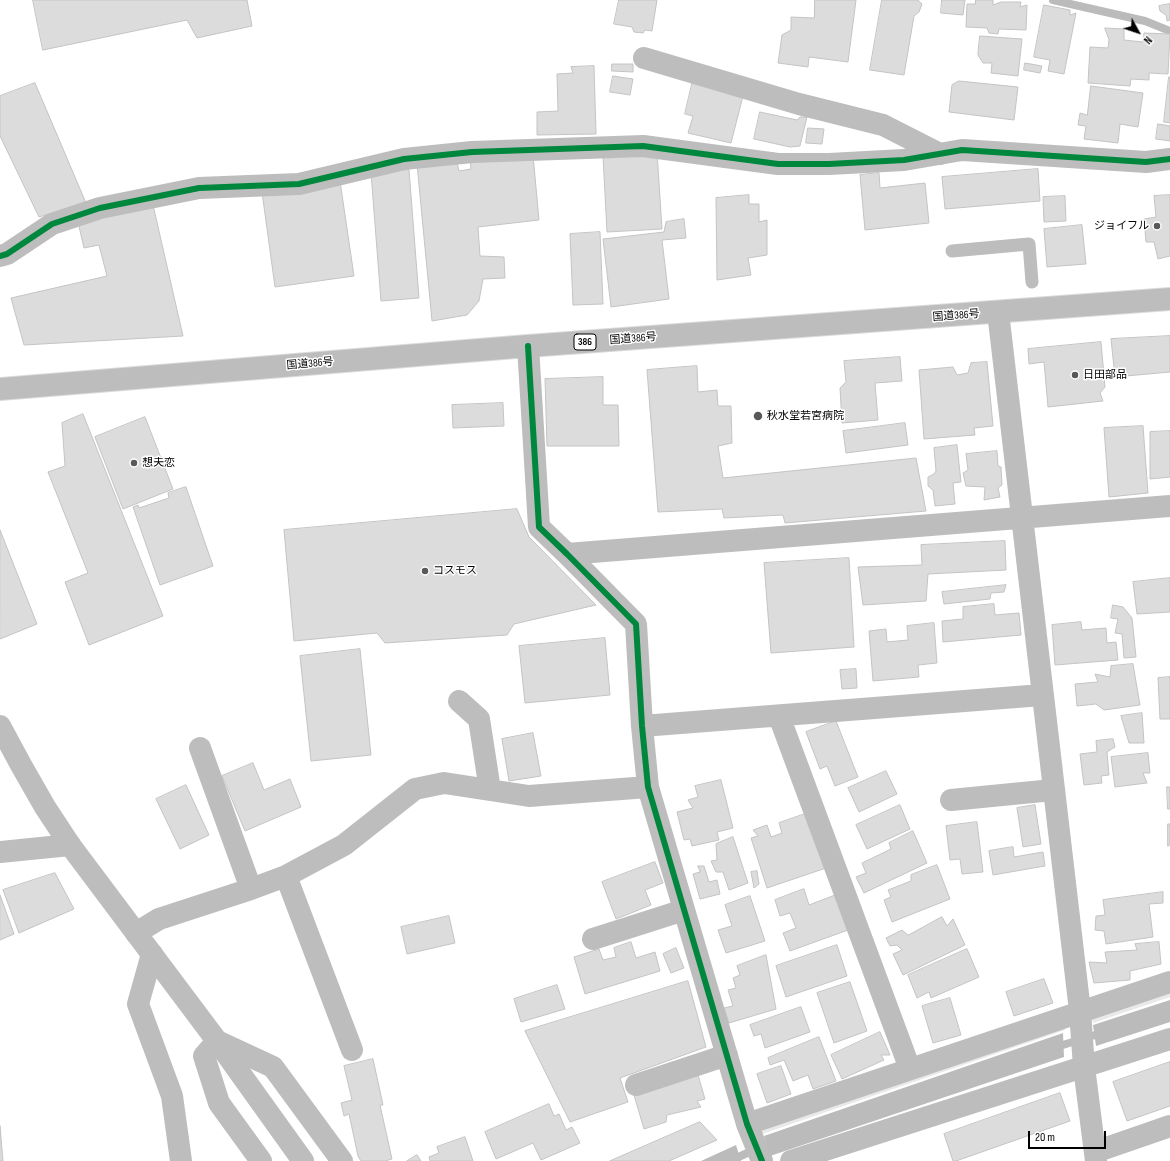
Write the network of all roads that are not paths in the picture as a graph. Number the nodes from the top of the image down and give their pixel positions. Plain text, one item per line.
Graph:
1 (644, 58) dead end
2 (940, 154) junction
3 (1170, 159) edge
4 (952, 251) dead end
5 (0, 256) edge
6 (1032, 282) dead end
7 (1170, 299) edge
8 (998, 312) junction
9 (528, 346) junction
10 (0, 388) edge
11 (1170, 506) edge
12 (1023, 518) junction
13 (567, 554) junction
14 (1042, 696) junction
15 (459, 701) dead end
16 (779, 716) junction
17 (0, 726) edge
18 (642, 726) junction
19 (200, 748) dead end
20 (648, 787) junction
21 (490, 790) junction
22 (1054, 790) junction
23 (951, 800) dead end
24 (70, 845) junction
25 (0, 852) edge
26 (286, 876) junction
27 (251, 890) junction
28 (684, 910) junction
29 (136, 933) junction
30 (593, 939) dead end
31 (152, 954) junction
32 (1170, 982) edge
33 (1080, 1011) junction
34 (1170, 1039) edge
35 (217, 1041) junction
36 (352, 1050) dead end
37 (727, 1055) junction
38 (1084, 1068) junction
39 (910, 1069) junction
40 (636, 1085) dead end
41 (747, 1124) junction
42 (1170, 1126) edge
43 (1096, 1157) edge
44 (181, 1161) edge
45 (261, 1161) edge
46 (303, 1161) edge
47 (342, 1161) edge
48 (762, 1161) edge
49 (791, 1161) edge

1 - 2 main road
2 - 3 main road
2 - 5 main road
4 - 6 lane
7 - 8 main road, 国道386号 / 386
8 - 9 main road, 国道386号 / 386
8 - 12 main road
9 - 10 main road, 国道386号 / 386
9 - 13 main road
11 - 12 main road
12 - 13 main road
12 - 14 main road
13 - 18 main road
14 - 16 main road
14 - 22 main road
15 - 21 main road
16 - 18 main road
16 - 39 main road
17 - 24 main road
18 - 20 main road
19 - 27 main road
20 - 21 main road
20 - 28 main road
21 - 26 main road
22 - 23 main road
22 - 33 main road
24 - 25 main road
24 - 29 main road
26 - 27 main road
26 - 36 main road
27 - 29 main road
28 - 30 main road
28 - 37 main road
29 - 31 main road
31 - 35 main road
31 - 44 main road
32 - 33 main road
33 - 38 main road
33 - 39 main road
34 - 38 main road
35 - 45 main road
35 - 46 main road
35 - 47 main road
37 - 40 main road
37 - 41 main road
38 - 43 main road
38 - 49 main road
39 - 41 main road
41 - 48 main road
42 - 43 main road

